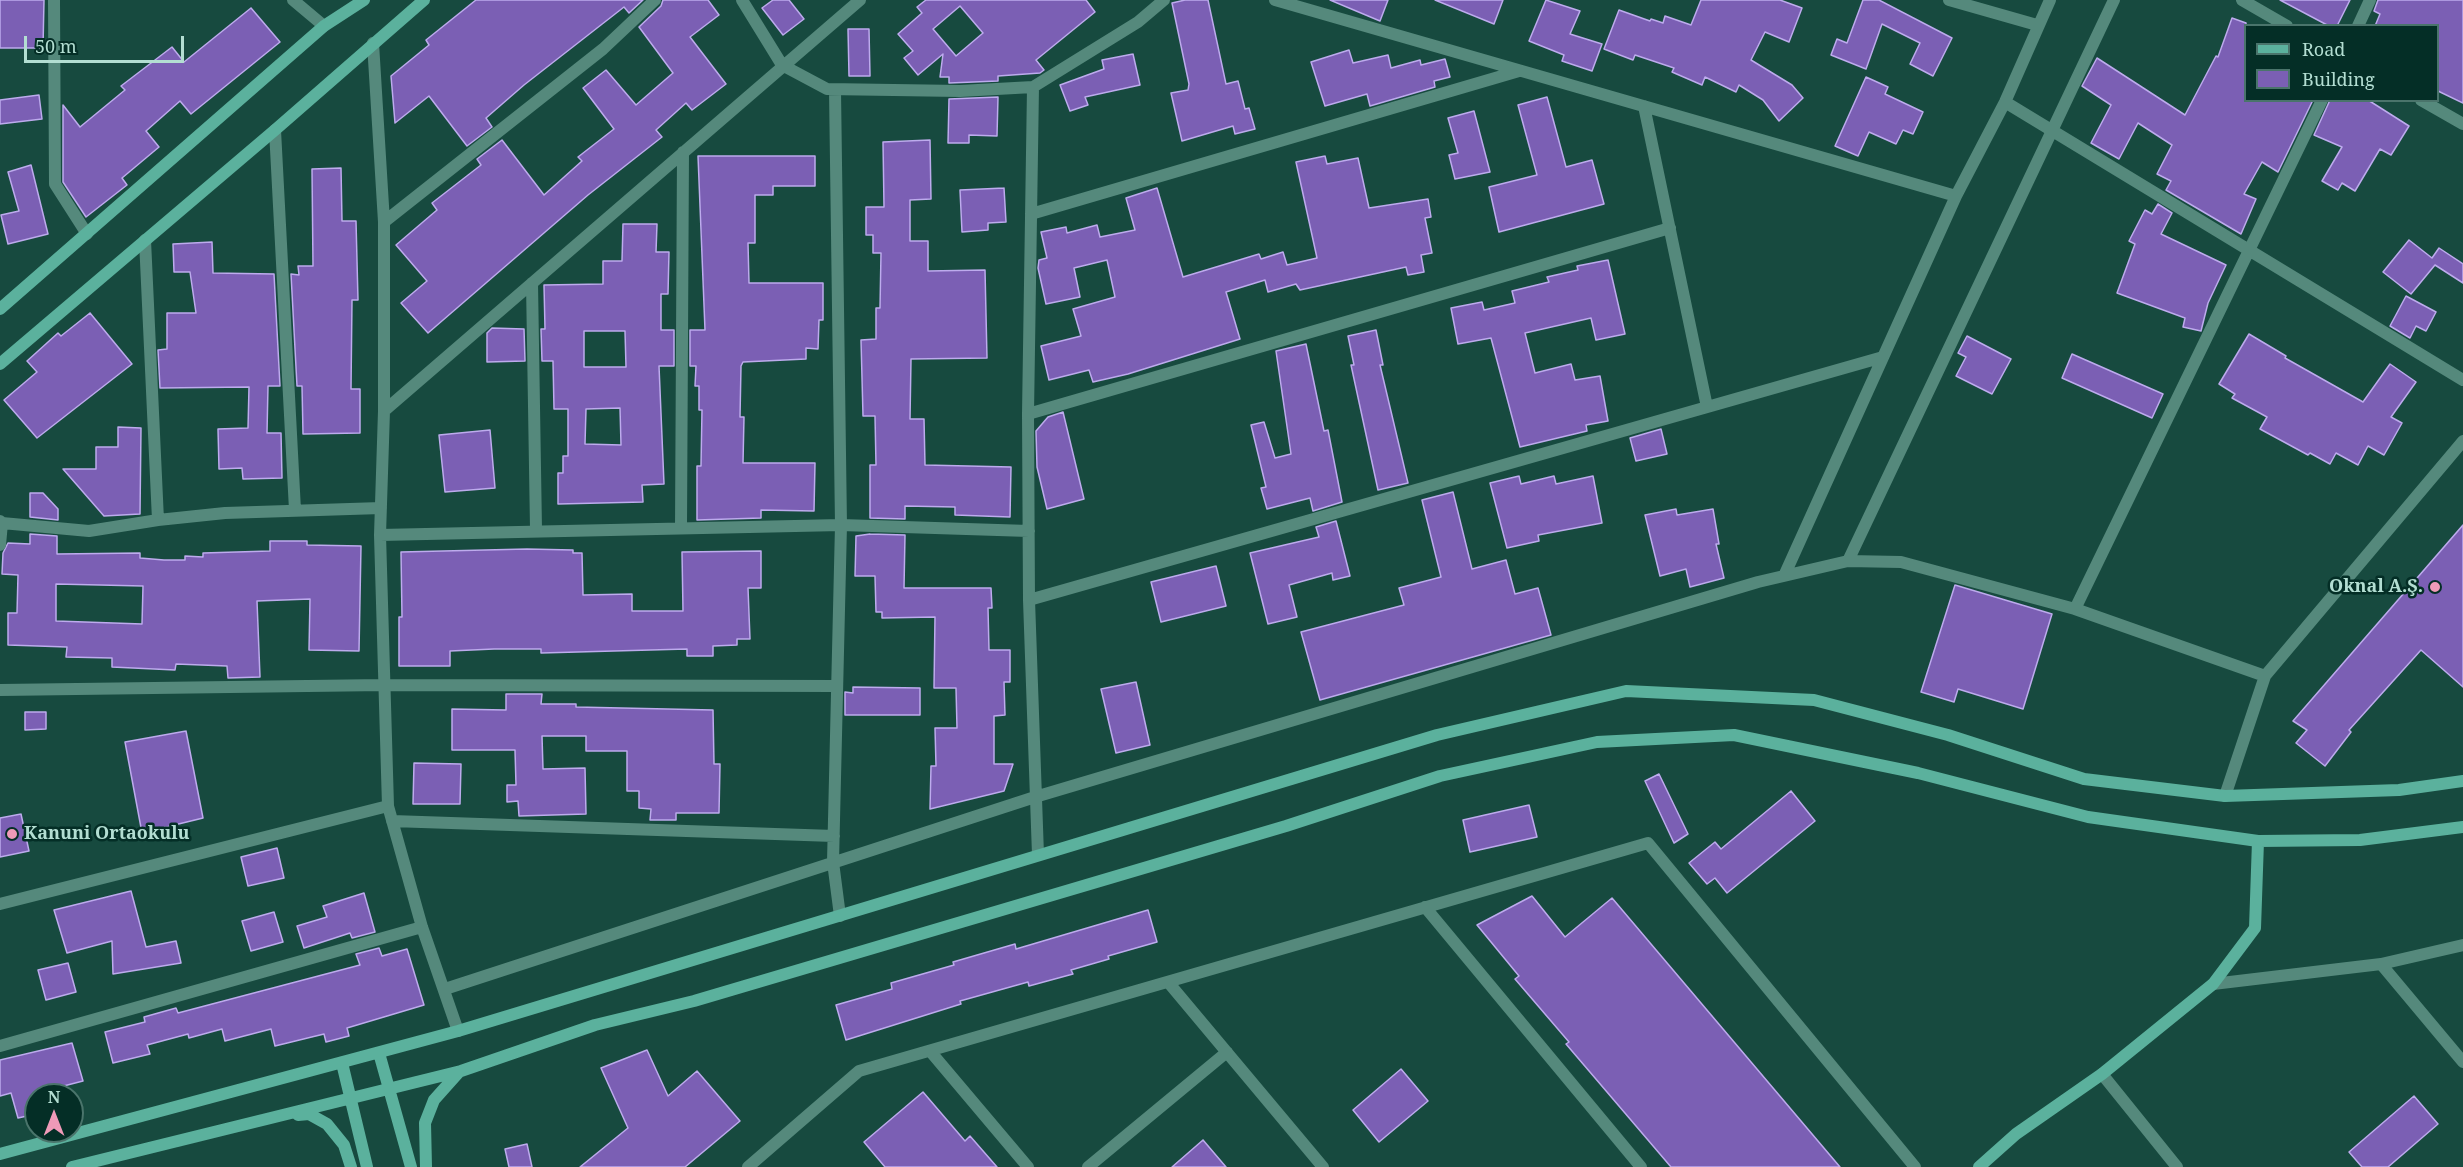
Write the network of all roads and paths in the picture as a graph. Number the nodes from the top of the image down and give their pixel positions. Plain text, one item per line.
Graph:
1 (54, 0) edge
2 (293, 0) edge
3 (424, 0) edge
4 (655, 0) edge
5 (742, 0) edge
6 (860, 0) edge
7 (1164, 0) edge
8 (1275, 0) edge
9 (1949, 0) edge
10 (2050, 0) edge
11 (2114, 0) edge
12 (2242, 0) edge
13 (2370, 0) edge
14 (361, 1) edge
15 (2284, 24) edge
16 (2359, 24) edge
17 (2037, 25) junction
18 (324, 26) junction
19 (373, 43) junction
20 (782, 65) junction
21 (1520, 70) junction
22 (1033, 87) junction
23 (835, 90) junction
24 (2005, 102) junction
25 (2321, 102) edge
26 (2424, 102) edge
27 (1644, 106) junction
28 (2463, 124) edge
29 (275, 130) junction
30 (2052, 130) junction
31 (683, 152) junction
32 (1956, 196) junction
33 (1031, 214) junction
34 (384, 222) junction
35 (1670, 228) junction
36 (87, 234) junction
37 (145, 240) junction
38 (2250, 249) junction
39 (532, 283) junction
40 (0, 309) edge
41 (1883, 357) junction
42 (0, 364) edge
43 (2463, 380) edge
44 (1707, 407) junction
45 (384, 411) junction
46 (1028, 414) junction
47 (2463, 441) edge
48 (381, 508) junction
49 (295, 510) junction
50 (158, 520) junction
51 (1, 522) edge
52 (841, 525) junction
53 (681, 527) junction
54 (536, 529) junction
55 (1029, 531) junction
56 (380, 535) junction
57 (0, 545) edge
58 (1848, 561) junction
59 (1784, 576) junction
60 (1029, 600) junction
61 (2075, 609) junction
62 (2265, 676) junction
63 (384, 686) junction
64 (837, 686) junction
65 (0, 690) edge
66 (2463, 781) edge
67 (2225, 796) junction
68 (1035, 797) junction
69 (388, 806) junction
70 (392, 821) junction
71 (2463, 827) edge
72 (834, 836) junction
73 (2258, 841) junction
74 (1038, 855) junction
75 (833, 862) junction
76 (0, 904) edge
77 (1425, 908) junction
78 (840, 916) junction
79 (422, 927) junction
80 (2463, 945) edge
81 (2381, 964) junction
82 (1168, 982) junction
83 (2213, 984) junction
84 (445, 989) junction
85 (458, 1031) junction
86 (0, 1046) edge
87 (930, 1051) junction
88 (1227, 1052) junction
89 (379, 1053) junction
90 (2463, 1062) edge
91 (342, 1063) junction
92 (461, 1071) junction
93 (2102, 1074) junction
94 (389, 1088) junction
95 (351, 1097) junction
96 (281, 1116) junction
97 (0, 1154) edge
98 (751, 1166) edge
99 (72, 1167) edge
100 (351, 1167) edge
101 (367, 1167) edge
102 (411, 1167) edge
103 (426, 1167) edge
104 (1029, 1167) edge
105 (1088, 1167) edge
106 (1323, 1167) edge
107 (1641, 1167) edge
108 (1915, 1167) edge
109 (1979, 1167) edge
110 (2177, 1167) edge

1 - 36 street
2 - 18 street
3 - 19 main road
4 - 34 street
5 - 20 street
6 - 20 street
7 - 22 street
8 - 21 street
9 - 17 street
10 - 17 street
11 - 30 street
12 - 15 street
13 - 16 street
14 - 18 main road
17 - 24 street
18 - 36 main road
19 - 29 main road
19 - 34 street
20 - 23 street
20 - 31 street
21 - 27 street
21 - 33 street
22 - 23 street
22 - 33 street
23 - 52 street
24 - 30 street
24 - 32 street
25 - 38 street
26 - 28 street
27 - 32 street
27 - 35 street
29 - 37 main road
29 - 49 street
30 - 38 street
30 - 58 street
31 - 39 street
31 - 53 street
32 - 41 street
33 - 46 street
34 - 45 street
35 - 44 street
35 - 46 street
36 - 40 main road
37 - 42 main road
37 - 50 street
38 - 43 street
38 - 61 street
39 - 45 street
39 - 54 street
41 - 44 street
41 - 59 street
44 - 60 street
45 - 48 street
46 - 55 street
47 - 62 street
48 - 49 street
48 - 56 street
49 - 50 street
50 - 51 street
51 - 57 street
52 - 53 street
52 - 55 street
52 - 64 street
53 - 54 street
54 - 56 street
55 - 60 street
56 - 63 street
58 - 59 street
58 - 61 street
59 - 68 street
60 - 68 street
61 - 62 street
62 - 67 street
63 - 64 street
63 - 65 street
63 - 69 street
64 - 72 street
66 - 67 main road
67 - 74 main road
68 - 74 street
68 - 75 street
69 - 70 street
69 - 76 street
70 - 72 street
70 - 79 street
71 - 73 main road
72 - 75 street
73 - 83 main road
73 - 92 main road
74 - 78 main road
75 - 78 street
75 - 84 street
77 - 82 street
77 - 107 street
77 - 108 street
78 - 85 main road
79 - 84 street
79 - 86 street
80 - 81 street
81 - 83 street
81 - 90 street
82 - 87 street
82 - 88 street
83 - 93 main road
84 - 85 street
85 - 89 main road
87 - 98 street
87 - 104 street
88 - 105 street
88 - 106 street
89 - 91 main road
89 - 94 main road
91 - 95 main road
91 - 97 main road
92 - 94 main road
92 - 103 main road
93 - 109 main road
93 - 110 street
94 - 95 main road
94 - 102 main road
95 - 96 main road
95 - 101 main road
96 - 99 main road
96 - 100 main road

